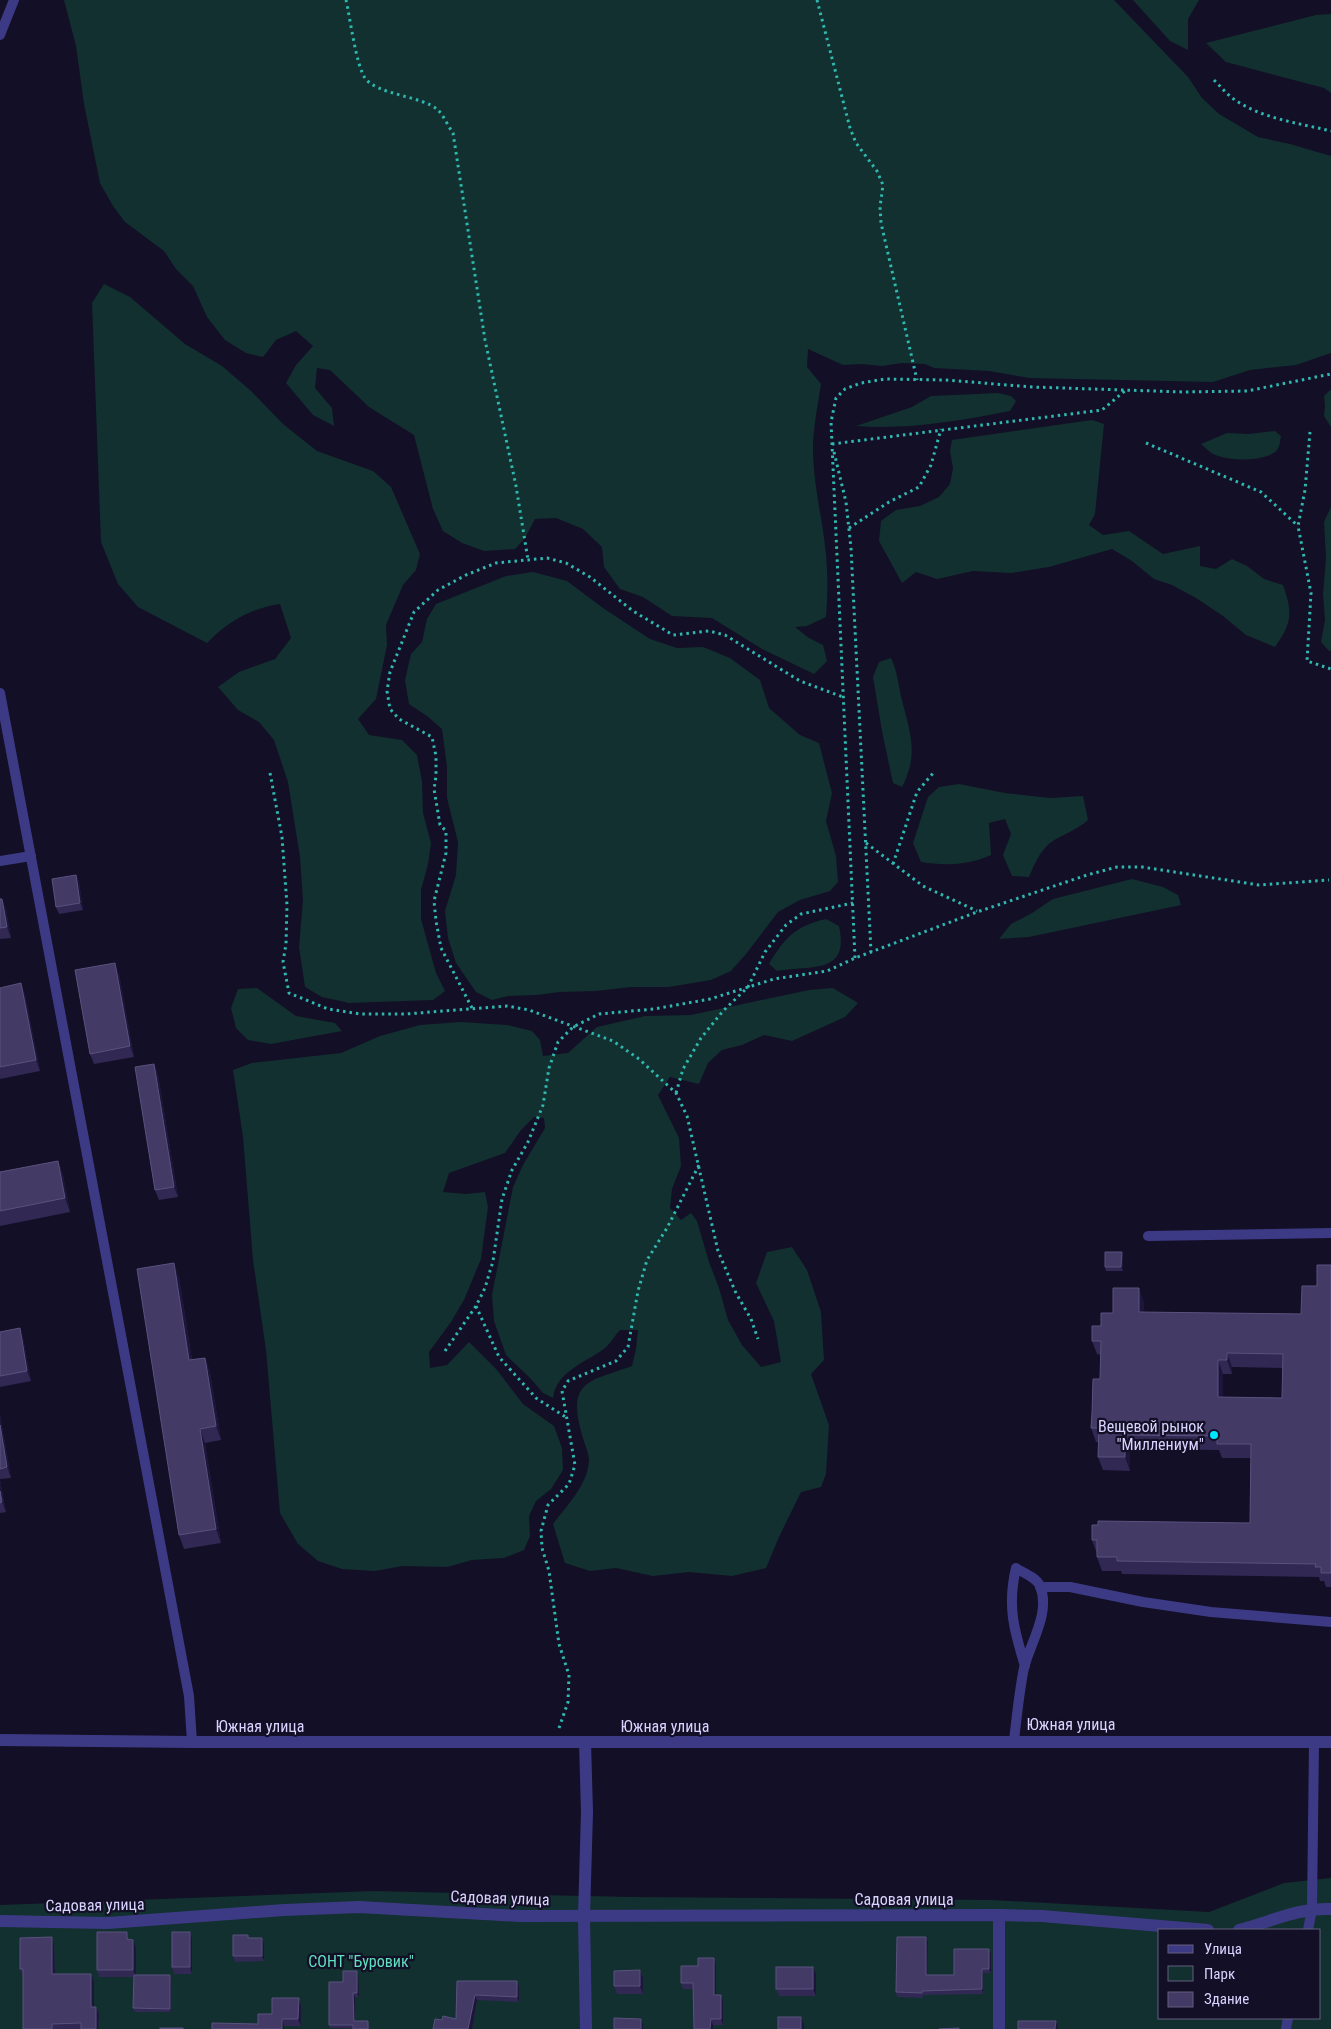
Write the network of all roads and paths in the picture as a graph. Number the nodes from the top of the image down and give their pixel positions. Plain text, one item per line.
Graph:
1 (14, 0) edge
2 (346, 0) edge
3 (817, 0) edge
4 (0, 36) edge
5 (1214, 80) dead end
6 (1331, 131) edge
7 (1331, 374) edge
8 (917, 380) junction
9 (1126, 390) junction
10 (941, 429) junction
11 (1310, 432) dead end
12 (832, 443) junction
13 (1146, 443) dead end
14 (1298, 526) junction
15 (849, 528) junction
16 (528, 560) junction
17 (1331, 669) edge
18 (0, 693) edge
19 (843, 697) junction
20 (934, 772) dead end
21 (270, 773) dead end
22 (866, 843) junction
23 (31, 856) junction
24 (0, 861) edge
25 (893, 864) junction
26 (1329, 880) dead end
27 (853, 902) junction
28 (977, 912) junction
29 (871, 952) junction
30 (855, 958) junction
31 (748, 987) junction
32 (472, 1008) junction
33 (573, 1026) junction
34 (676, 1093) junction
35 (699, 1165) junction
36 (1331, 1232) edge
37 (1148, 1236) dead end
38 (476, 1306) junction
39 (758, 1339) dead end
40 (445, 1351) dead end
41 (567, 1419) junction
42 (1040, 1588) junction
43 (1331, 1622) edge
44 (1024, 1666) junction
45 (0, 1740) edge
46 (1014, 1740) junction
47 (192, 1742) junction
48 (554, 1742) junction
49 (585, 1742) junction
50 (1314, 1742) junction
51 (1331, 1742) edge
52 (1312, 1908) junction
53 (1331, 1909) edge
54 (999, 1915) junction
55 (584, 1916) junction
56 (0, 1921) edge
57 (1196, 1929) edge
58 (1242, 1929) edge
59 (1308, 1929) edge
60 (586, 2029) edge
61 (1000, 2029) edge

1 - 4 lane
2 - 16 path
3 - 8 path
5 - 6 path
7 - 9 path
8 - 9 path
8 - 12 path
9 - 10 path
10 - 12 path
10 - 15 path
11 - 14 path
12 - 15 path
12 - 19 path
13 - 14 path
14 - 17 path
15 - 22 path
16 - 19 path
16 - 32 path
18 - 23 lane
19 - 27 path
20 - 25 path
21 - 32 path
22 - 25 path
22 - 29 path
23 - 24 lane
23 - 47 lane
25 - 28 path
26 - 28 path
27 - 30 path
27 - 31 path
28 - 29 path
29 - 30 path
30 - 31 path
31 - 33 path
31 - 34 path
32 - 33 path
33 - 34 path
33 - 38 path
34 - 35 path
35 - 39 path
35 - 41 path
36 - 37 lane
38 - 40 path
38 - 41 path
41 - 48 path
42 - 43 lane
42 - 44 lane
42 - 44 lane
44 - 46 lane
45 - 47 street, Южная улица
46 - 49 street, Южная улица
46 - 50 street, Южная улица
47 - 48 street, Южная улица
48 - 49 street, Южная улица
49 - 55 street
50 - 51 street, Южная улица
50 - 52 lane
52 - 53 street
52 - 58 street
52 - 59 lane
54 - 55 street, Садовая улица
54 - 57 street, Садовая улица
54 - 61 street
55 - 56 street, Садовая улица
55 - 60 street

